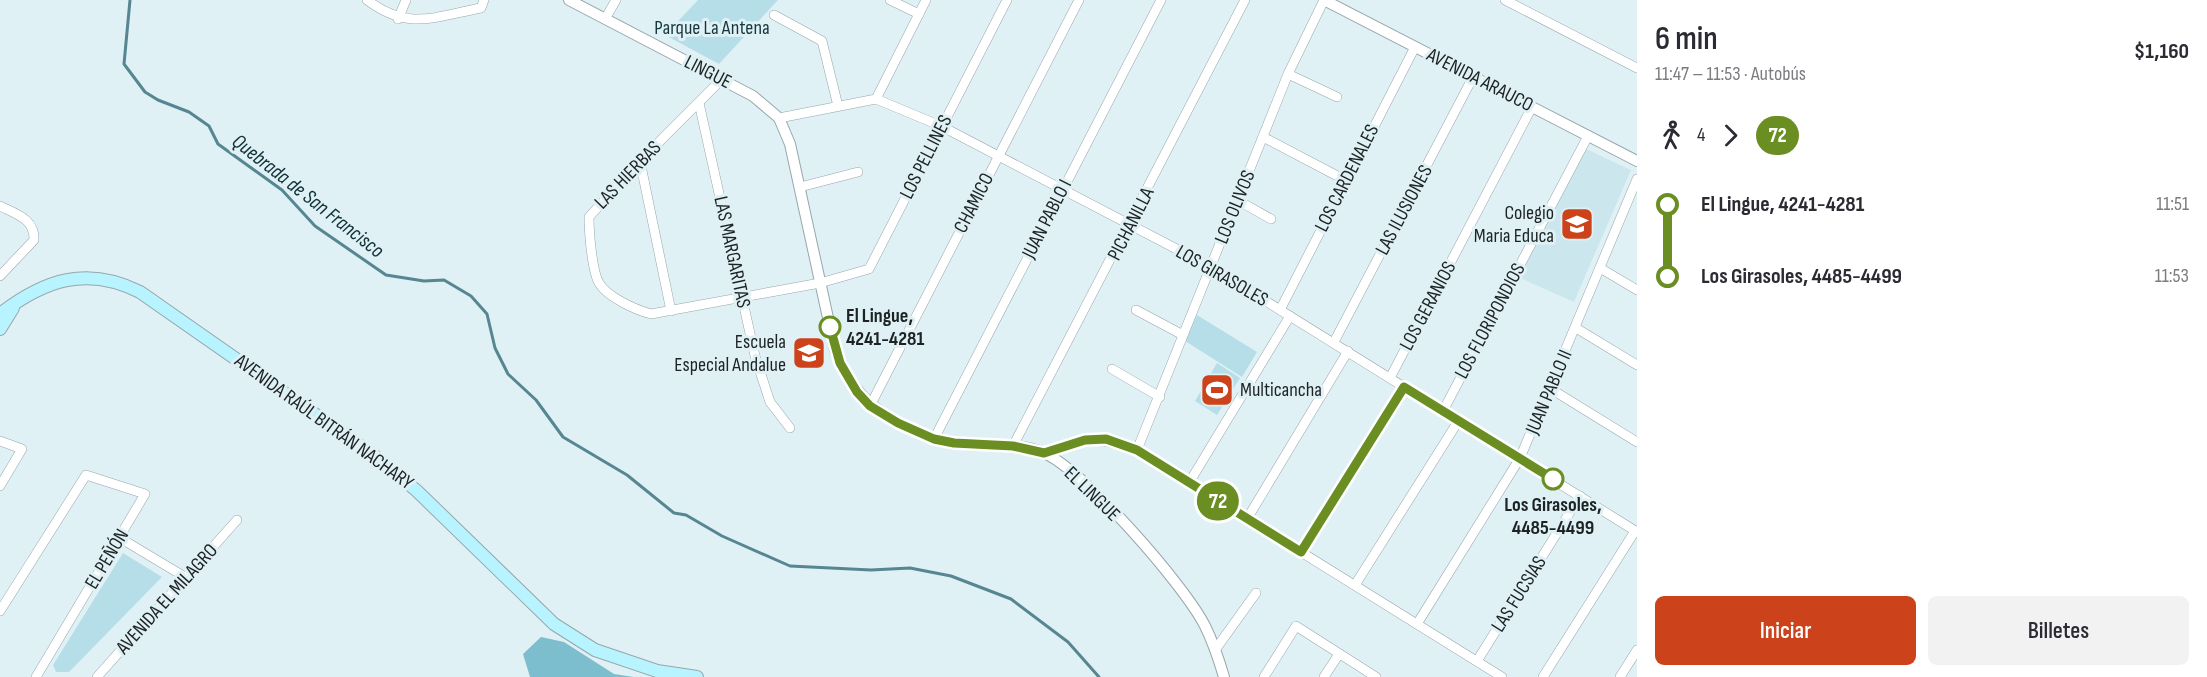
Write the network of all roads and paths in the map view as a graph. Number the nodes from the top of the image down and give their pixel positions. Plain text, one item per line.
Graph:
1 (367, 0) edge
2 (406, 0) edge
3 (484, 0) edge
4 (569, 0) edge
5 (616, 0) edge
6 (890, 0) edge
7 (926, 0) edge
8 (1007, 0) edge
9 (1078, 0) edge
10 (1161, 0) edge
11 (1245, 0) edge
12 (1324, 0) edge
13 (1505, 0) edge
14 (919, 14) junction
15 (774, 15) dead end
16 (398, 19) junction
17 (605, 19) junction
18 (1415, 47) junction
19 (1637, 68) edge
20 (1288, 74) junction
21 (1473, 77) junction
22 (722, 79) junction
23 (1337, 97) dead end
24 (876, 99) junction
25 (699, 103) junction
26 (838, 106) junction
27 (1532, 107) junction
28 (779, 118) junction
29 (941, 126) junction
30 (1588, 136) junction
31 (1263, 137) junction
32 (999, 156) junction
33 (640, 161) junction
34 (1637, 161) edge
35 (858, 172) dead end
36 (1637, 179) edge
37 (1345, 180) junction
38 (800, 187) junction
39 (1062, 189) junction
40 (1239, 201) junction
41 (0, 206) edge
42 (1271, 219) dead end
43 (1130, 225) junction
44 (1211, 267) junction
45 (1600, 268) junction
46 (0, 276) edge
47 (820, 283) junction
48 (1637, 290) edge
49 (742, 297) junction
50 (19, 300) junction
51 (1136, 310) dead end
52 (1280, 310) junction
53 (671, 311) junction
54 (0, 314) edge
55 (1290, 316) junction
56 (1576, 328) junction
57 (0, 330) edge
58 (1183, 335) junction
59 (1334, 342) junction
60 (1348, 351) junction
61 (1637, 365) edge
62 (1112, 369) dead end
63 (1390, 378) junction
64 (1404, 387) junction
65 (1551, 389) junction
66 (1160, 397) junction
67 (870, 406) junction
68 (1443, 411) junction
69 (1459, 420) junction
70 (790, 428) dead end
71 (934, 439) junction
72 (0, 441) edge
73 (1637, 442) edge
74 (1013, 446) junction
75 (1137, 450) junction
76 (1044, 453) junction
77 (1520, 458) junction
78 (1189, 483) junction
79 (0, 486) edge
80 (1580, 496) junction
81 (1247, 519) junction
82 (237, 520) dead end
83 (1636, 531) edge
84 (120, 538) junction
85 (1301, 552) junction
86 (185, 578) junction
87 (1355, 585) junction
88 (1256, 593) dead end
89 (0, 611) edge
90 (1418, 624) junction
91 (1215, 650) junction
92 (1637, 650) edge
93 (1339, 654) junction
94 (1477, 661) junction
95 (36, 677) edge
96 (97, 677) edge
97 (697, 677) edge
98 (1224, 677) edge
99 (1264, 677) edge
100 (1324, 677) edge
101 (1376, 677) edge
102 (1502, 677) edge
103 (1543, 677) edge
104 (1620, 677) edge

1 - 16 street
2 - 16 street
3 - 16 street
4 - 17 street, LINGUE
5 - 17 street
6 - 14 street
7 - 14 street
8 - 29 street, LOS PELLINES
9 - 32 street, CHAMICO
10 - 39 street, JUAN PABLO I
11 - 43 street, PICHANILLA
12 - 18 street, AVENIDA ARAUCO
12 - 20 street, LOS OLIVOS
13 - 19 street
14 - 24 street
15 - 26 street
17 - 22 street, LINGUE
18 - 21 street, AVENIDA ARAUCO
18 - 37 street, LOS CARDENALES
20 - 23 street
20 - 31 street, LOS OLIVOS
21 - 27 street, AVENIDA ARAUCO
21 - 59 street, LAS ILUSIONES
22 - 25 street, LAS HIERBAS
22 - 28 street, LINGUE
24 - 26 street
24 - 29 street, LOS GIRASOLES
25 - 33 street, LAS HIERBAS
25 - 49 street, LAS MARGARITAS
26 - 28 street
27 - 30 street, AVENIDA ARAUCO
27 - 63 street, LOS GERANIOS
28 - 38 street, EL LINGUE
29 - 32 street, LOS GIRASOLES
29 - 47 street, LOS PELLINES
30 - 34 street, AVENIDA ARAUCO
30 - 68 street, LOS FLORIPONDIOS
31 - 37 street
31 - 40 street, LOS OLIVOS
32 - 39 street, LOS GIRASOLES
32 - 67 street, CHAMICO
33 - 53 street
33 - 53 street, LAS HIERBAS
35 - 38 street
36 - 45 street, JUAN PABLO II
37 - 52 street, LOS CARDENALES
38 - 47 street, EL LINGUE
39 - 43 street, LOS GIRASOLES
39 - 71 street, JUAN PABLO I
40 - 42 street
40 - 44 street, LOS OLIVOS
41 - 46 street
43 - 44 street, LOS GIRASOLES
43 - 74 street, PICHANILLA
44 - 52 street, LOS GIRASOLES
44 - 58 street, LOS OLIVOS
45 - 48 street
45 - 56 street, JUAN PABLO II
47 - 49 street, LOS PELLINES
47 - 67 street, EL LINGUE
49 - 53 street, LAS HIERBAS
49 - 70 street, LAS MARGARITAS
50 - 54 main road, AVENIDA RAÚL BITRÁN NACHARY
50 - 57 main road
50 - 97 main road, AVENIDA RAÚL BITRÁN NACHARY
51 - 58 street
52 - 55 street, LOS GIRASOLES
55 - 59 street, LOS GIRASOLES
55 - 78 street
56 - 61 street
56 - 65 street, JUAN PABLO II
58 - 66 street, LOS OLIVOS
59 - 60 street, LOS GIRASOLES
60 - 63 street, LOS GIRASOLES
60 - 81 street
62 - 66 street
63 - 64 street, LOS GIRASOLES
64 - 68 street, LOS GIRASOLES
64 - 85 street
65 - 73 street
65 - 77 street, JUAN PABLO II
66 - 75 street, LOS OLIVOS
67 - 71 street, EL LINGUE
68 - 69 street, LOS GIRASOLES
69 - 77 street, LOS GIRASOLES
69 - 87 street
71 - 74 street, EL LINGUE
72 - 79 street
74 - 76 street, EL LINGUE
75 - 76 street
75 - 78 street
76 - 91 street, EL LINGUE
77 - 80 street, LOS GIRASOLES
77 - 90 street, JUAN PABLO II
78 - 81 street
80 - 83 street, LOS GIRASOLES
80 - 94 street, LAS FUCSIAS
81 - 85 street
82 - 86 street, AVENIDA EL MILAGRO
83 - 103 street
84 - 86 street
84 - 89 street, EL PEÑÓN
84 - 95 street, EL PEÑÓN
85 - 87 street
86 - 96 street, AVENIDA EL MILAGRO
87 - 90 street
88 - 91 street
90 - 94 street
91 - 98 street, EL LINGUE
92 - 104 street
93 - 99 street
93 - 100 street
93 - 101 street
94 - 102 street

